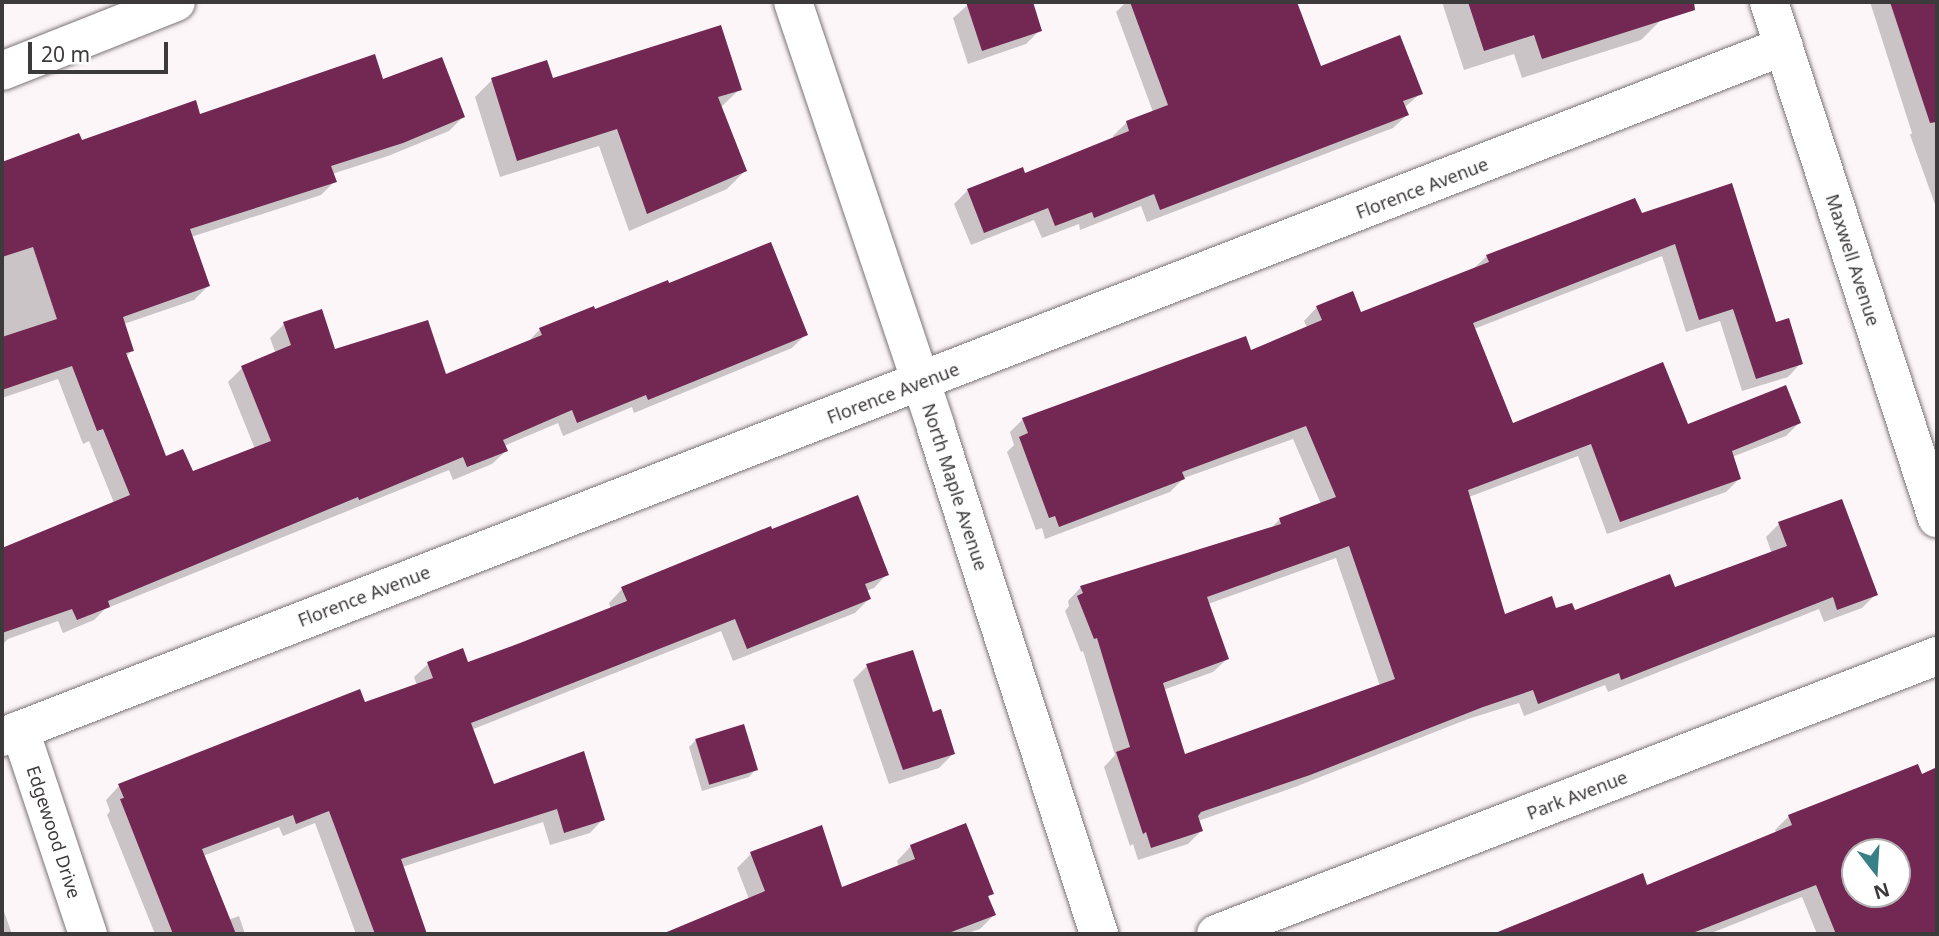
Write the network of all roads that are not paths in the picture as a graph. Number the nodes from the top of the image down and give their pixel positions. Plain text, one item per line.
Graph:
1 (176, 2) edge
2 (793, 2) edge
3 (1769, 2) edge
4 (1784, 46) junction
5 (2, 71) edge
6 (919, 383) junction
7 (1937, 518) edge
8 (1937, 656) edge
9 (11, 733) edge
10 (88, 934) edge
11 (1099, 934) edge
12 (1216, 934) edge

1 - 5 street
2 - 6 street, North Maple Avenue
3 - 4 street, Maxwell Avenue
4 - 6 street, Florence Avenue
4 - 7 street, Maxwell Avenue
6 - 9 street, Florence Avenue
6 - 11 street, North Maple Avenue
8 - 12 street, Park Avenue
9 - 10 street, Edgewood Drive

